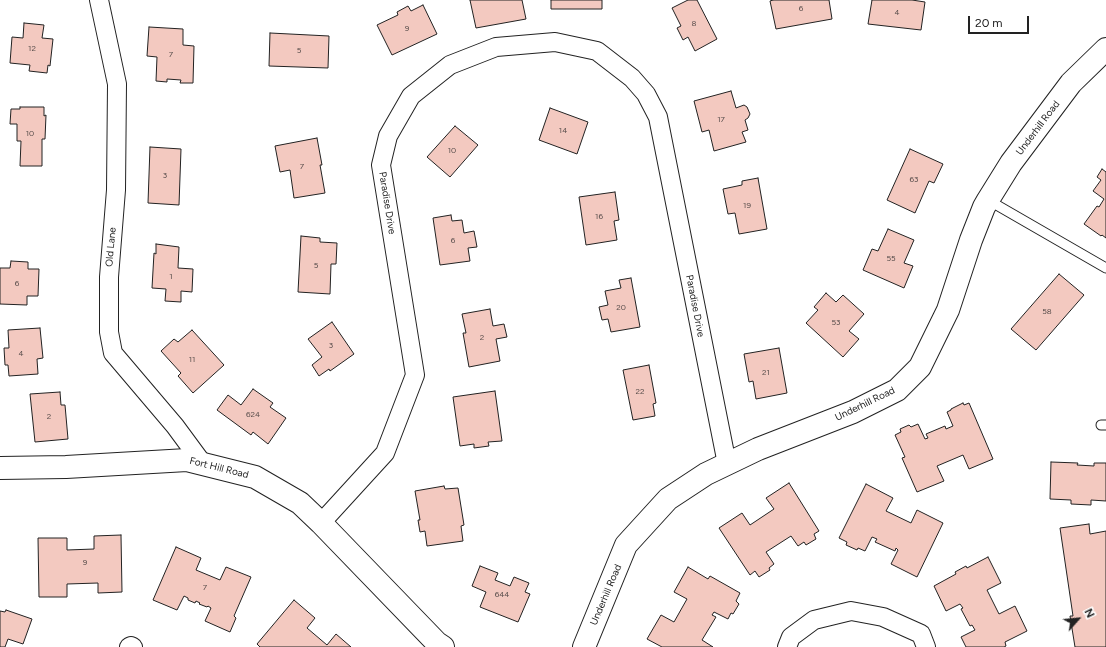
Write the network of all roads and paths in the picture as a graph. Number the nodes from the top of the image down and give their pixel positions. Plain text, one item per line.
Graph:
1 (99, 0) edge
2 (1106, 49) edge
3 (988, 200) junction
4 (1106, 268) edge
5 (203, 464) junction
6 (727, 464) junction
7 (0, 468) edge
8 (321, 523) junction
9 (129, 647) edge
10 (133, 647) edge
11 (443, 647) edge
12 (584, 647) edge
13 (787, 647) edge
14 (926, 647) edge

1 - 5 street, Old Lane
2 - 3 street, Underhill Road
3 - 4 lane
3 - 6 street, Underhill Road
5 - 7 street, Fort Hill Road
5 - 8 street, Fort Hill Road
6 - 8 street, Paradise Drive
6 - 12 street, Underhill Road
8 - 11 street, Fort Hill Road
9 - 10 street
13 - 14 street

